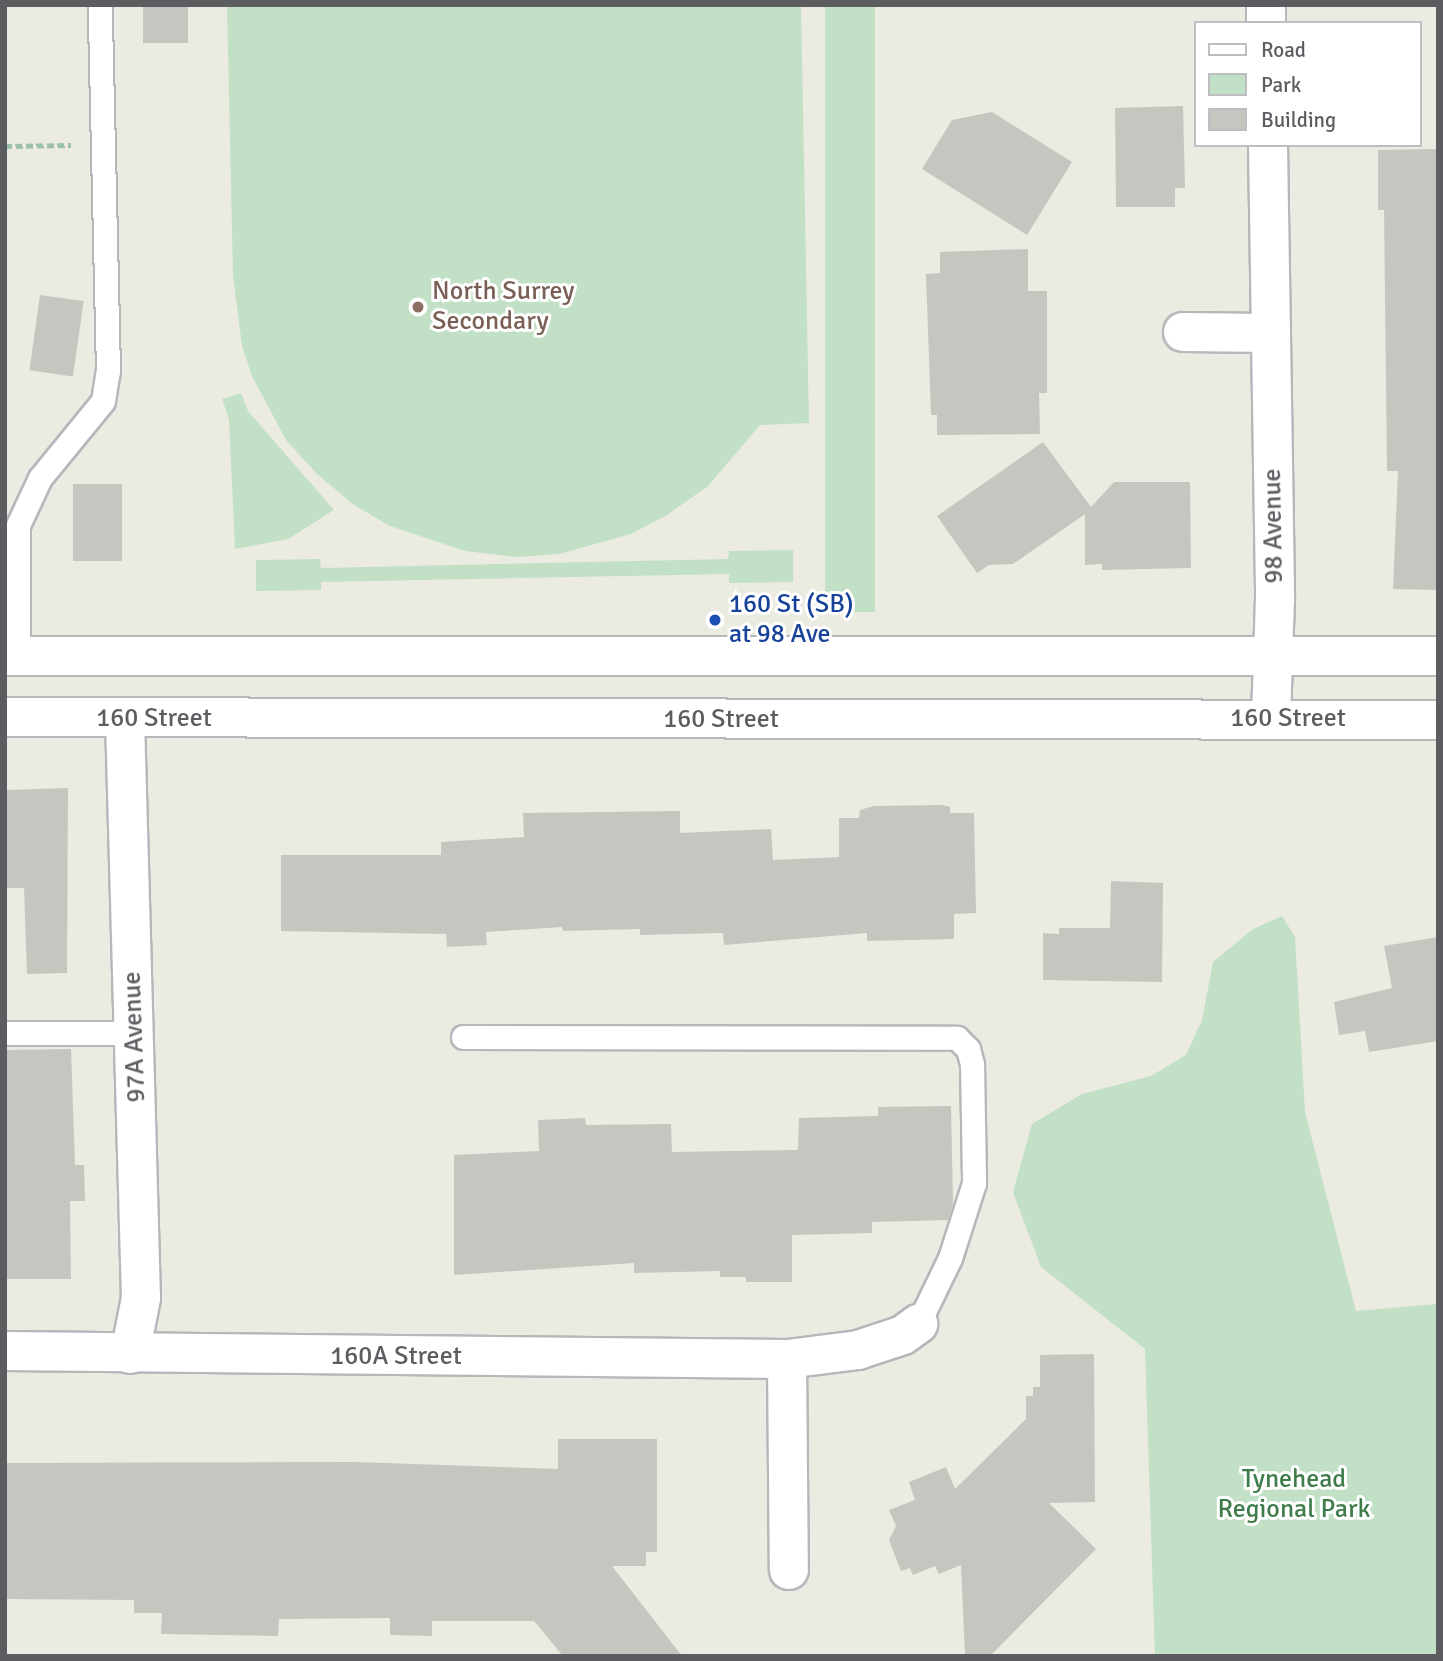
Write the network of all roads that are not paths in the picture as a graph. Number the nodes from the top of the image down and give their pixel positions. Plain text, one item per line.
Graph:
1 (100, 5) edge
2 (1268, 147) edge
3 (1183, 332) dead end
4 (1271, 333) junction
5 (1273, 656) junction
6 (1438, 656) edge
7 (12, 657) edge
8 (5, 717) edge
9 (125, 719) junction
10 (1271, 719) junction
11 (1438, 720) edge
12 (5, 1033) edge
13 (135, 1033) junction
14 (463, 1037) dead end
15 (918, 1324) joint
16 (5, 1351) edge
17 (130, 1354) junction
18 (787, 1359) junction
19 (789, 1570) dead end

1 - 7 lane
2 - 4 main road, 98 Avenue
3 - 4 main road
4 - 5 main road, 98 Avenue
5 - 6 main road
5 - 7 main road
5 - 10 main road, 98 Avenue
8 - 9 main road, 160 Street
9 - 10 main road, 160 Street
9 - 13 main road, 97A Avenue
10 - 11 main road, 160 Street
12 - 13 lane
13 - 17 main road, 97A Avenue
14 - 15 lane
15 - 18 main road, 160A Street
16 - 17 main road, 160A Street
17 - 18 main road, 160A Street
18 - 19 main road

